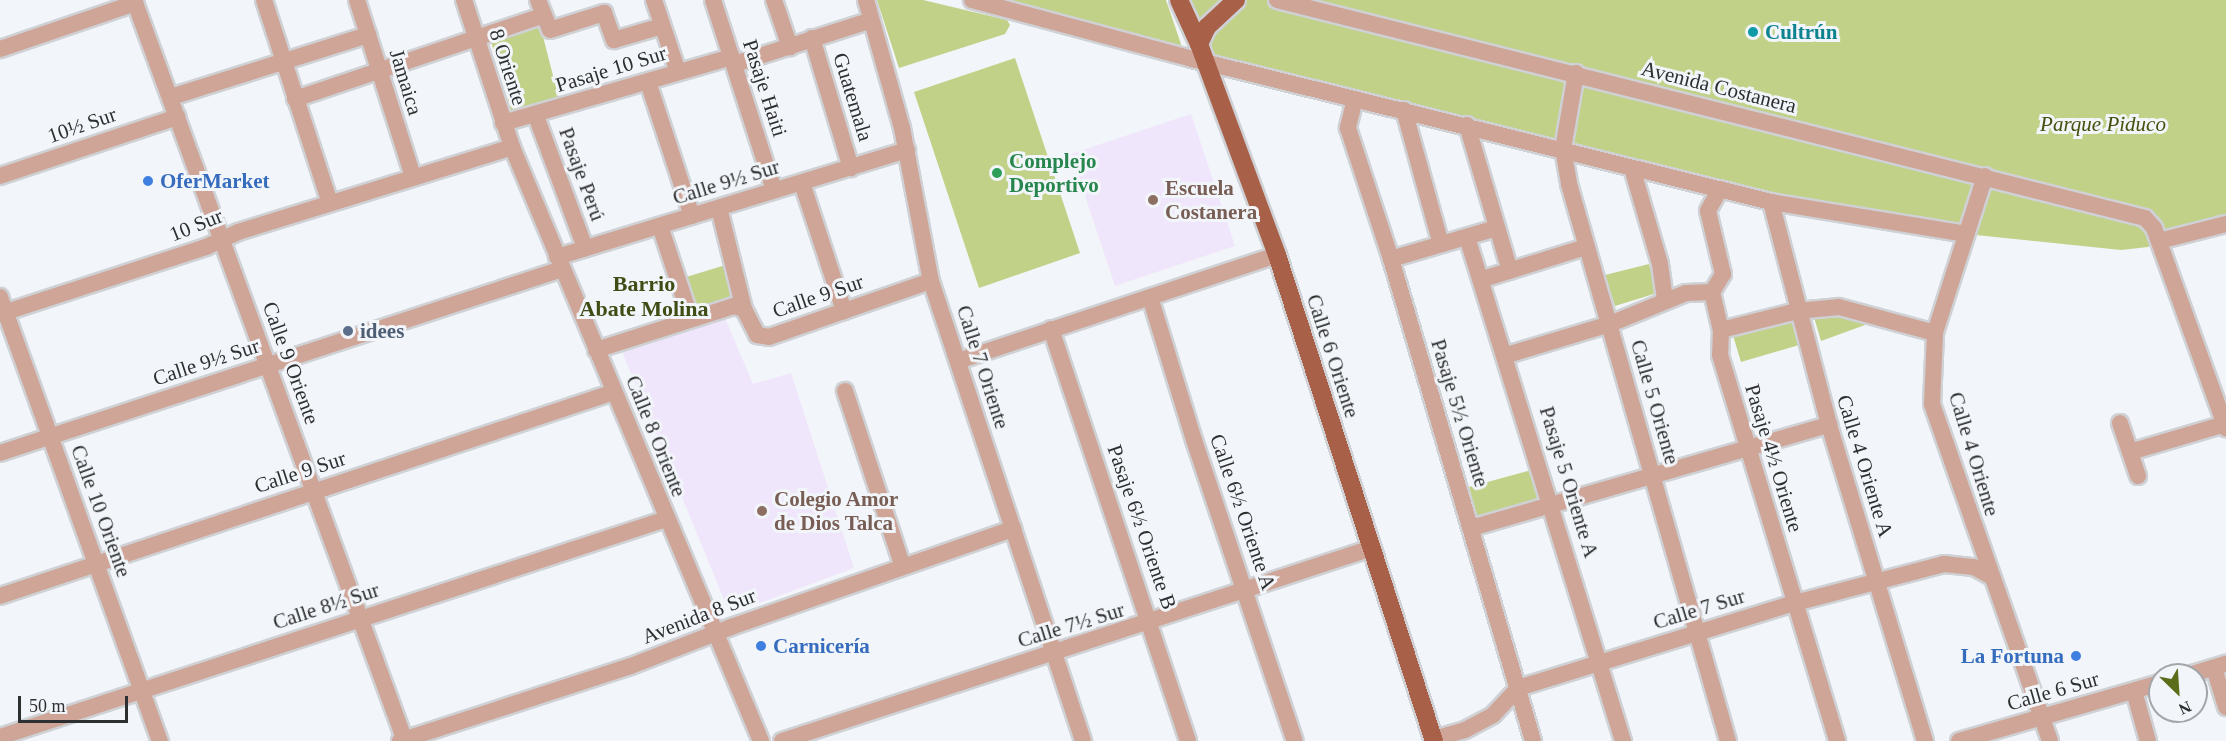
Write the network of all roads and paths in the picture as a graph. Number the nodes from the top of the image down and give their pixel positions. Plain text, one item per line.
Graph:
1 (264, 0) edge
2 (357, 0) edge
3 (464, 0) edge
4 (654, 0) edge
5 (713, 0) edge
6 (774, 0) edge
7 (866, 0) edge
8 (972, 0) edge
9 (1179, 0) edge
10 (1236, 0) edge
11 (1277, 0) edge
12 (134, 2) edge
13 (602, 6) edge
14 (542, 15) edge
15 (869, 21) junction
16 (662, 26) junction
17 (368, 35) junction
18 (476, 38) junction
19 (812, 39) junction
20 (1199, 44) junction
21 (790, 47) junction
22 (0, 49) edge
23 (734, 61) junction
24 (1205, 62) junction
25 (284, 63) junction
26 (379, 71) junction
27 (678, 72) junction
28 (1576, 73) junction
29 (648, 82) junction
30 (171, 97) junction
31 (295, 99) junction
32 (1355, 99) junction
33 (1404, 110) junction
34 (536, 116) junction
35 (177, 117) junction
36 (503, 123) junction
37 (1467, 125) junction
38 (512, 147) junction
39 (1563, 149) junction
40 (907, 150) junction
41 (851, 168) junction
42 (1632, 168) junction
43 (0, 176) edge
44 (1985, 176) junction
45 (413, 177) junction
46 (802, 183) junction
47 (1720, 189) junction
48 (774, 190) junction
49 (1771, 202) junction
50 (330, 203) junction
51 (719, 208) junction
52 (692, 216) junction
53 (2226, 224) edge
54 (660, 226) junction
55 (1496, 228) junction
56 (1966, 234) junction
57 (1467, 237) junction
58 (221, 238) junction
59 (2159, 241) junction
60 (1441, 244) junction
61 (1586, 247) junction
62 (585, 248) junction
63 (1277, 255) junction
64 (1391, 259) junction
65 (560, 263) junction
66 (1510, 271) junction
67 (1483, 279) junction
68 (931, 281) junction
69 (1712, 292) junction
70 (1150, 297) junction
71 (1665, 301) junction
72 (2, 308) edge
73 (744, 309) junction
74 (844, 311) junction
75 (1797, 311) junction
76 (691, 319) junction
77 (1610, 324) junction
78 (1051, 329) junction
79 (1721, 330) junction
80 (1935, 333) junction
81 (596, 351) junction
82 (1507, 355) junction
83 (958, 361) junction
84 (268, 365) junction
85 (845, 391) dead end
86 (614, 392) junction
87 (2224, 419) edge
88 (2120, 423) dead end
89 (1829, 425) junction
90 (50, 436) junction
91 (1747, 450) junction
92 (2130, 452) junction
93 (0, 453) edge
94 (2138, 476) dead end
95 (1653, 478) junction
96 (314, 491) junction
97 (1552, 505) junction
98 (666, 519) junction
99 (1471, 528) junction
100 (1013, 529) junction
101 (1372, 548) junction
102 (96, 564) junction
103 (903, 567) junction
104 (1990, 576) junction
105 (1876, 581) junction
106 (1247, 590) junction
107 (0, 596) edge
108 (1796, 603) junction
109 (361, 618) junction
110 (1151, 623) junction
111 (1699, 632) junction
112 (715, 634) junction
113 (1054, 654) junction
114 (1600, 662) junction
115 (2220, 666) edge
116 (2148, 687) edge
117 (1518, 688) junction
118 (142, 690) junction
119 (2134, 691) junction
120 (2226, 707) edge
121 (2042, 717) junction
122 (0, 737) edge
123 (1434, 740) edge
124 (160, 741) edge
125 (403, 741) edge
126 (761, 741) edge
127 (782, 741) edge
128 (1083, 741) edge
129 (1188, 741) edge
130 (1295, 741) edge
131 (1533, 741) edge
132 (1623, 741) edge
133 (1728, 741) edge
134 (1837, 741) edge
135 (1924, 741) edge
136 (1959, 741) edge
137 (2050, 741) edge
138 (2148, 741) edge

1 - 25 street
2 - 17 street, Jamaica
3 - 18 street, 8 Oriente
4 - 16 street
5 - 23 street, Pasaje Haiti
6 - 21 street
7 - 15 street, Calle 7 Oriente
8 - 24 street
9 - 20 main road, Calle 6 Oriente
10 - 20 main road
11 - 28 street, Avenida Costanera
12 - 22 street
12 - 30 street, Calle 9 Oriente
13 - 14 street
13 - 16 street
14 - 18 street
15 - 19 street, Pasaje 10 Sur
15 - 40 street, Calle 7 Oriente
16 - 27 street
17 - 25 street
17 - 26 street, Jamaica
18 - 26 street
18 - 36 street, 8 Oriente
19 - 21 street, Pasaje 10 Sur
19 - 41 street, Guatemala
20 - 24 main road, Calle 6 Oriente
21 - 23 street, Pasaje 10 Sur
23 - 27 street, Pasaje 10 Sur
23 - 48 street, Pasaje Haiti
24 - 32 street
24 - 63 main road, Calle 6 Oriente
25 - 30 street
25 - 31 street
26 - 31 street
26 - 45 street, Jamaica
27 - 29 street, Pasaje 10 Sur
28 - 39 street, Calle 5 Oriente
28 - 44 street, Avenida Costanera
29 - 34 street, Pasaje 10 Sur
29 - 52 street
30 - 35 street, Calle 9 Oriente
31 - 50 street
32 - 33 street
32 - 64 street, Pasaje 5½ Oriente
33 - 37 street
33 - 60 street
34 - 36 street, Pasaje 10 Sur
34 - 62 street, Pasaje Perú
35 - 43 street, 10½ Sur
35 - 58 street, Calle 9 Oriente
36 - 38 street, 8 Oriente
37 - 39 street
37 - 55 street
38 - 45 street, 10 Sur
38 - 65 street, Calle 8 Oriente
39 - 42 street
39 - 61 street, Calle 5 Oriente
40 - 41 street, Calle 9½ Sur
40 - 68 street, Calle 7 Oriente
41 - 46 street, Calle 9½ Sur
42 - 47 street
42 - 71 street
44 - 56 street, Calle 4 Oriente
44 - 59 street, Avenida Costanera
45 - 50 street, 10 Sur
46 - 48 street, Calle 9½ Sur
46 - 74 street
47 - 49 street
47 - 69 street
48 - 51 street, Calle 9½ Sur
49 - 56 street
49 - 75 street, Calle 4 Oriente A
50 - 58 street, 10 Sur
51 - 52 street, Calle 9½ Sur
51 - 73 street
52 - 54 street, Calle 9½ Sur
53 - 59 street
54 - 62 street, Calle 9½ Sur
54 - 76 street
55 - 57 street
55 - 66 street
56 - 80 street, Calle 4 Oriente
57 - 60 street
57 - 67 street, Pasaje 5 Oriente A
58 - 72 street, 10 Sur
58 - 84 street, Calle 9 Oriente
59 - 87 street
60 - 64 street
61 - 66 street
61 - 77 street, Calle 5 Oriente
62 - 65 street, Calle 9½ Sur
63 - 70 street
63 - 101 main road, Calle 6 Oriente
64 - 99 street, Pasaje 5½ Oriente
65 - 81 street, Calle 8 Oriente
65 - 84 street, Calle 9½ Sur
66 - 67 street
67 - 82 street, Pasaje 5 Oriente A
68 - 74 street, Calle 9 Sur
68 - 83 street, Calle 7 Oriente
69 - 71 street
69 - 79 street, Pasaje 4½ Oriente
70 - 78 street
70 - 106 street, Calle 6½ Oriente A
71 - 77 street
72 - 90 street, Calle 10 Oriente
73 - 74 street, Calle 9 Sur
73 - 76 street, Calle 9 Sur
75 - 79 street
75 - 80 street
75 - 89 street, Calle 4 Oriente A
76 - 81 street, Calle 9 Sur
77 - 82 street
77 - 95 street, Calle 5 Oriente
78 - 83 street
78 - 110 street, Pasaje 6½ Oriente B
79 - 91 street, Pasaje 4½ Oriente
80 - 104 street, Calle 4 Oriente
81 - 86 street, Calle 8 Oriente
82 - 97 street, Pasaje 5 Oriente A
83 - 100 street, Calle 7 Oriente
84 - 90 street, Calle 9½ Sur
84 - 96 street, Calle 9 Oriente
85 - 103 street
86 - 96 street, Calle 9 Sur
86 - 98 street, Calle 8 Oriente
87 - 92 street
88 - 92 street
89 - 91 street
89 - 105 street, Calle 4 Oriente A
90 - 93 street, Calle 9½ Sur
90 - 102 street, Calle 10 Oriente
91 - 95 street
91 - 108 street, Pasaje 4½ Oriente
92 - 94 street
95 - 97 street
95 - 111 street, Calle 5 Oriente
96 - 102 street, Calle 9 Sur
96 - 109 street, Calle 9 Oriente
97 - 99 street
97 - 114 street, Pasaje 5 Oriente A
98 - 109 street, Calle 8½ Sur
98 - 112 street, Calle 8 Oriente
99 - 117 street, Pasaje 5½ Oriente
100 - 103 street, Avenida 8 Sur
100 - 113 street, Calle 7 Oriente
101 - 106 street, Calle 7½ Sur
101 - 123 main road, Calle 6 Oriente
102 - 107 street, Calle 9 Sur
102 - 118 street, Calle 10 Oriente
103 - 112 street, Avenida 8 Sur
104 - 105 street, Calle 7 Sur
104 - 121 street, Calle 4 Oriente
105 - 108 street, Calle 7 Sur
105 - 135 street, Calle 4 Oriente A
106 - 110 street, Calle 7½ Sur
106 - 130 street, Calle 6½ Oriente A
108 - 111 street, Calle 7 Sur
108 - 134 street, Pasaje 4½ Oriente
109 - 118 street, Calle 8½ Sur
109 - 125 street, Calle 9 Oriente
110 - 113 street, Calle 7½ Sur
110 - 129 street, Pasaje 6½ Oriente B
111 - 114 street, Calle 7 Sur
111 - 133 street, Calle 5 Oriente
112 - 125 street, Avenida 8 Sur
112 - 126 street, Calle 8 Oriente
113 - 127 street, Calle 7½ Sur
113 - 128 street, Calle 7 Oriente
114 - 117 street, Calle 7 Sur
114 - 132 street, Pasaje 5 Oriente A
115 - 120 street
116 - 119 street, Calle 6 Sur
117 - 123 street, Calle 7 Sur
117 - 131 street, Pasaje 5½ Oriente
118 - 122 street, Calle 8½ Sur
118 - 124 street, Calle 10 Oriente
119 - 121 street, Calle 6 Sur
119 - 138 street
121 - 136 street, Calle 6 Sur
121 - 137 street, Calle 4 Oriente

